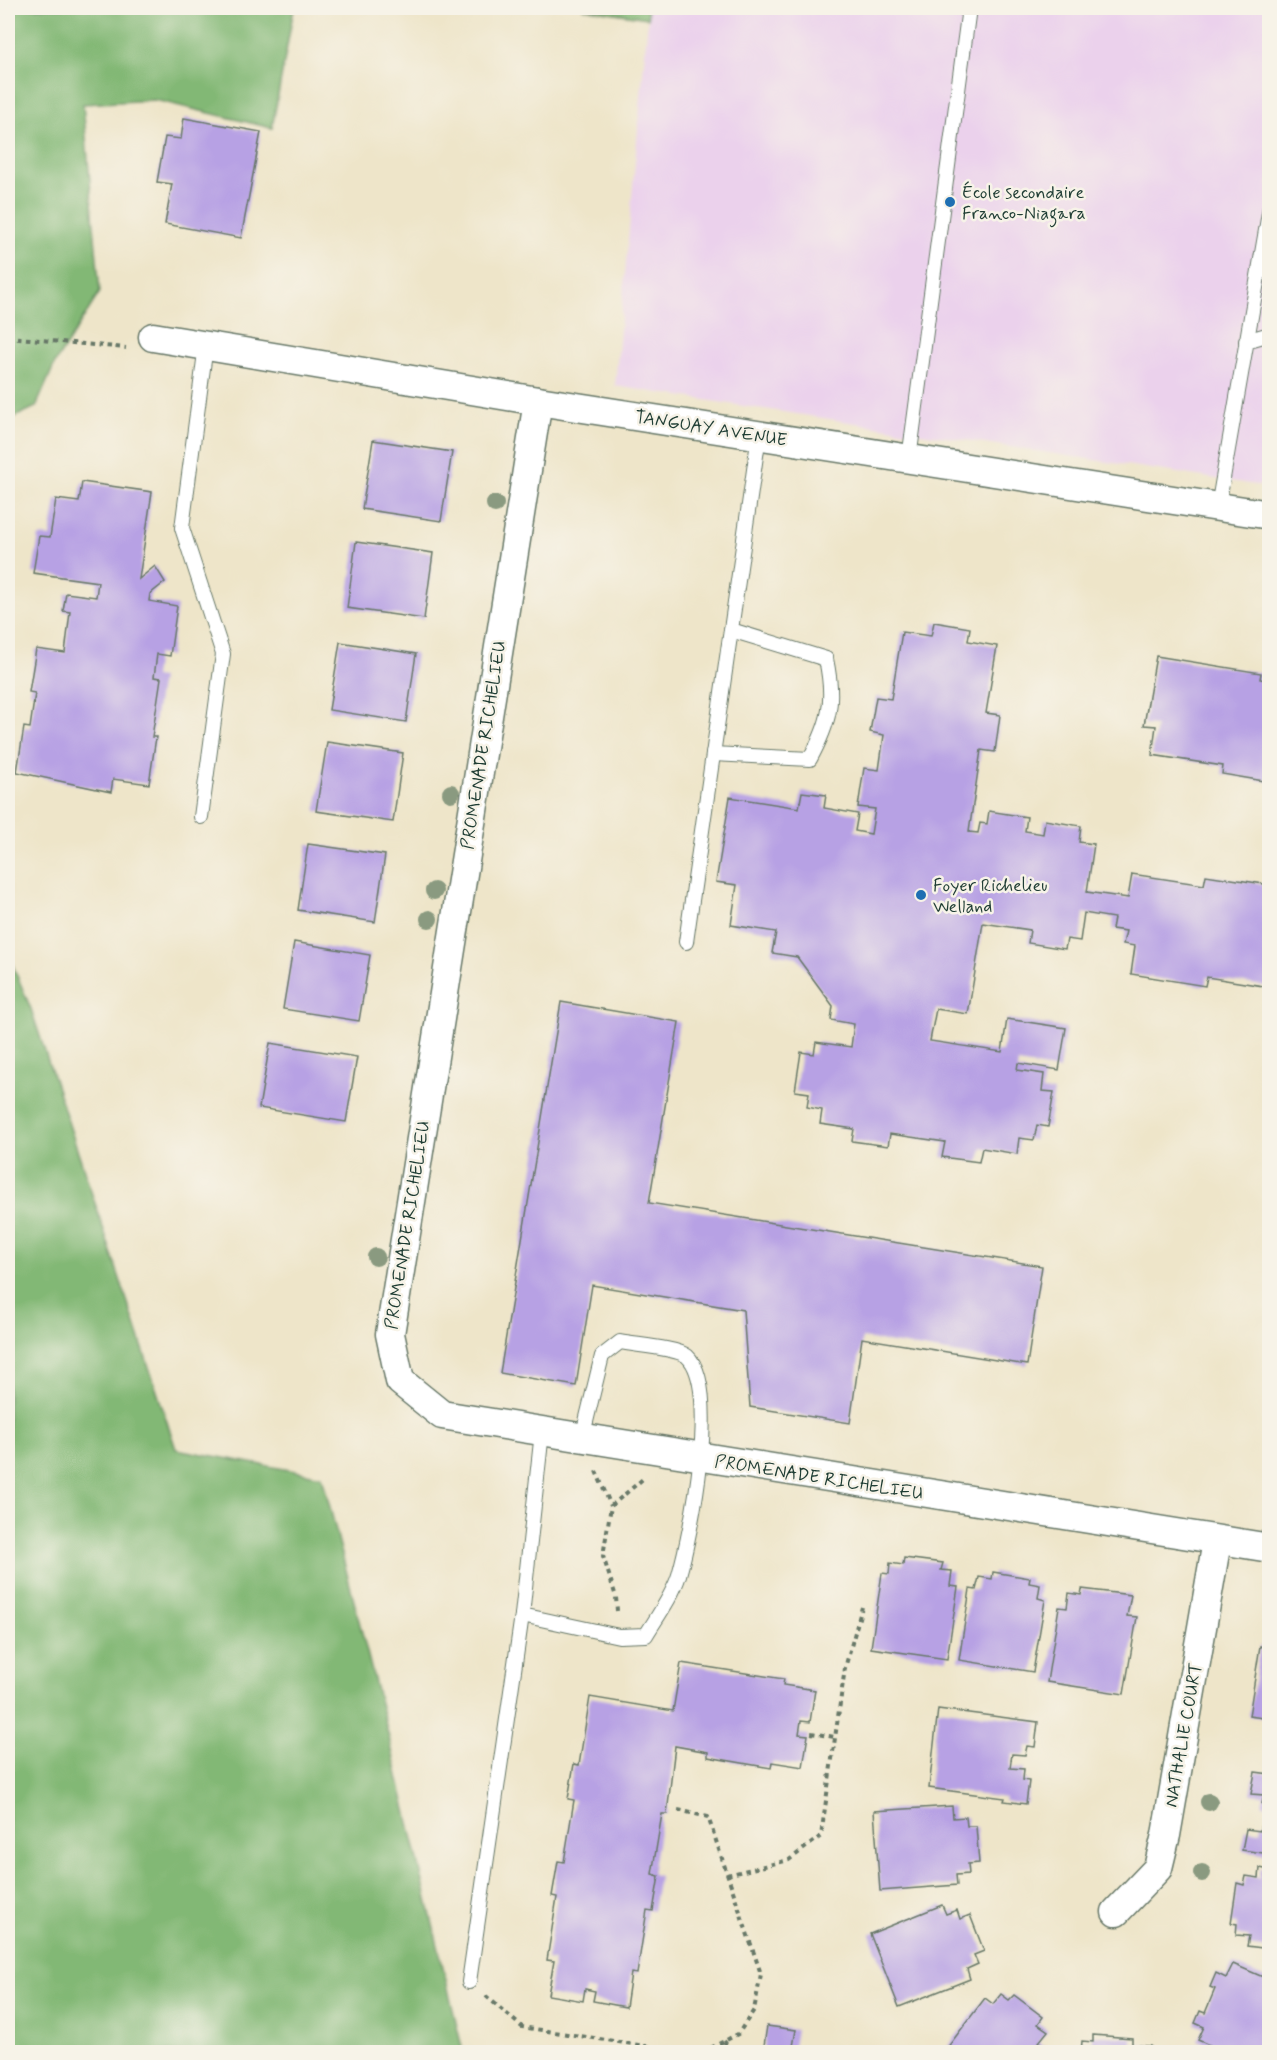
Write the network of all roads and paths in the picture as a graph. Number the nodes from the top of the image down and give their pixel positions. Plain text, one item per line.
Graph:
1 (969, 8) edge
2 (1269, 207) edge
3 (1269, 334) edge
4 (8, 337) edge
5 (153, 337) joint
6 (1246, 341) junction
7 (206, 345) junction
8 (538, 401) junction
9 (759, 435) junction
10 (909, 459) junction
11 (1218, 507) junction
12 (1269, 515) edge
13 (731, 630) junction
14 (713, 754) junction
15 (201, 817) dead end
16 (686, 942) dead end
17 (542, 1432) junction
18 (582, 1438) junction
19 (674, 1454) junction
20 (702, 1458) junction
21 (1217, 1541) junction
22 (1269, 1548) edge
23 (862, 1607) dead end
24 (522, 1615) junction
25 (619, 1636) junction
26 (811, 1733) dead end
27 (836, 1737) junction
28 (678, 1810) dead end
29 (727, 1875) junction
30 (1116, 1912) dead end
31 (470, 1982) joint
32 (724, 2041) junction
33 (684, 2052) edge
34 (703, 2052) edge
35 (732, 2052) edge

1 - 10 lane
2 - 6 lane
3 - 6 lane
4 - 5 path
5 - 7 street, TANGUAY AVENUE
6 - 11 lane
7 - 8 street, TANGUAY AVENUE
7 - 15 lane
8 - 9 street, TANGUAY AVENUE
8 - 17 street, PROMENADE RICHELIEU
9 - 10 street, TANGUAY AVENUE
9 - 13 lane
10 - 11 street, TANGUAY AVENUE
11 - 12 street, TANGUAY AVENUE
13 - 14 lane
13 - 14 lane
14 - 16 lane
17 - 18 street, PROMENADE RICHELIEU
17 - 24 lane
18 - 19 street, PROMENADE RICHELIEU
18 - 20 lane
19 - 20 street, PROMENADE RICHELIEU
19 - 25 path
20 - 21 street, PROMENADE RICHELIEU
20 - 25 lane
21 - 22 street, PROMENADE RICHELIEU
21 - 30 street, NATHALIE COURT
23 - 27 path
24 - 25 lane
24 - 31 lane
26 - 27 path
27 - 29 path
28 - 29 path
29 - 32 path
31 - 33 path
32 - 34 path
32 - 35 path

